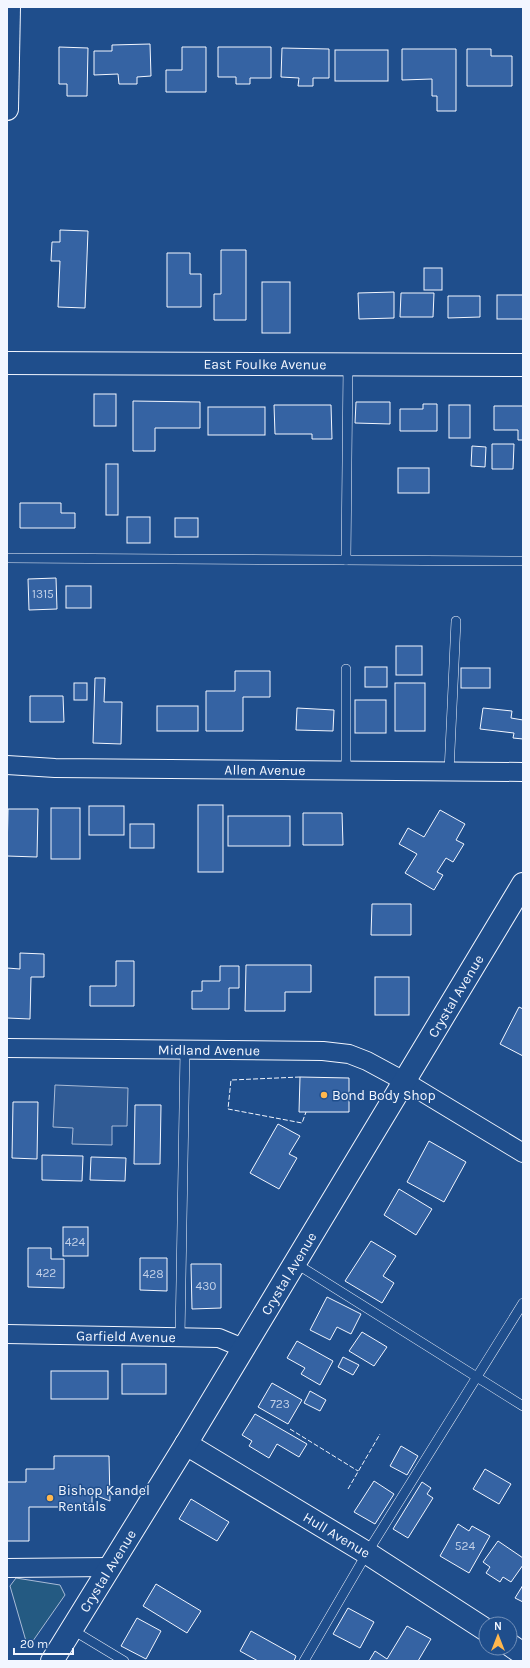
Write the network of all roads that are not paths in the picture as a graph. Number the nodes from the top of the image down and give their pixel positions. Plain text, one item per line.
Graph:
1 (9, 7) edge
2 (7, 109) edge
3 (7, 363) edge
4 (348, 364) junction
5 (523, 365) edge
6 (7, 558) edge
7 (346, 560) junction
8 (523, 561) edge
9 (456, 621) dead end
10 (346, 669) dead end
11 (7, 764) edge
12 (346, 770) junction
13 (449, 772) junction
14 (523, 772) edge
15 (523, 884) edge
16 (7, 1048) edge
17 (185, 1050) junction
18 (404, 1081) junction
19 (523, 1153) edge
20 (295, 1263) junction
21 (523, 1303) edge
22 (7, 1334) edge
23 (180, 1337) junction
24 (243, 1348) junction
25 (477, 1377) junction
26 (523, 1406) edge
27 (186, 1444) junction
28 (366, 1553) junction
29 (109, 1567) junction
30 (7, 1568) edge
31 (478, 1625) edge
32 (71, 1629) junction
33 (52, 1661) edge
34 (124, 1661) edge
35 (304, 1661) edge

1 - 2 street
3 - 4 street, East Foulke Avenue
4 - 5 street, East Foulke Avenue
4 - 7 lane
6 - 7 lane
7 - 8 lane
9 - 13 lane
10 - 12 lane
11 - 12 street, Allen Avenue
12 - 13 street, Allen Avenue
13 - 14 street, Allen Avenue
15 - 18 street, Crystal Avenue
16 - 17 street, Midland Avenue
17 - 18 street, Midland Avenue
17 - 23 lane
18 - 19 street, Midland Avenue
18 - 20 street, Crystal Avenue
20 - 24 street, Crystal Avenue
20 - 25 lane
21 - 25 lane
22 - 23 street, Garfield Avenue
23 - 24 street, Garfield Avenue
24 - 27 street, Crystal Avenue
25 - 26 lane
25 - 28 lane
27 - 28 street, Hull Avenue
27 - 29 street, Crystal Avenue
28 - 31 street, Hull Avenue
28 - 35 lane
29 - 30 street
29 - 32 street, Crystal Avenue
32 - 33 street, Crystal Avenue
32 - 34 lane

